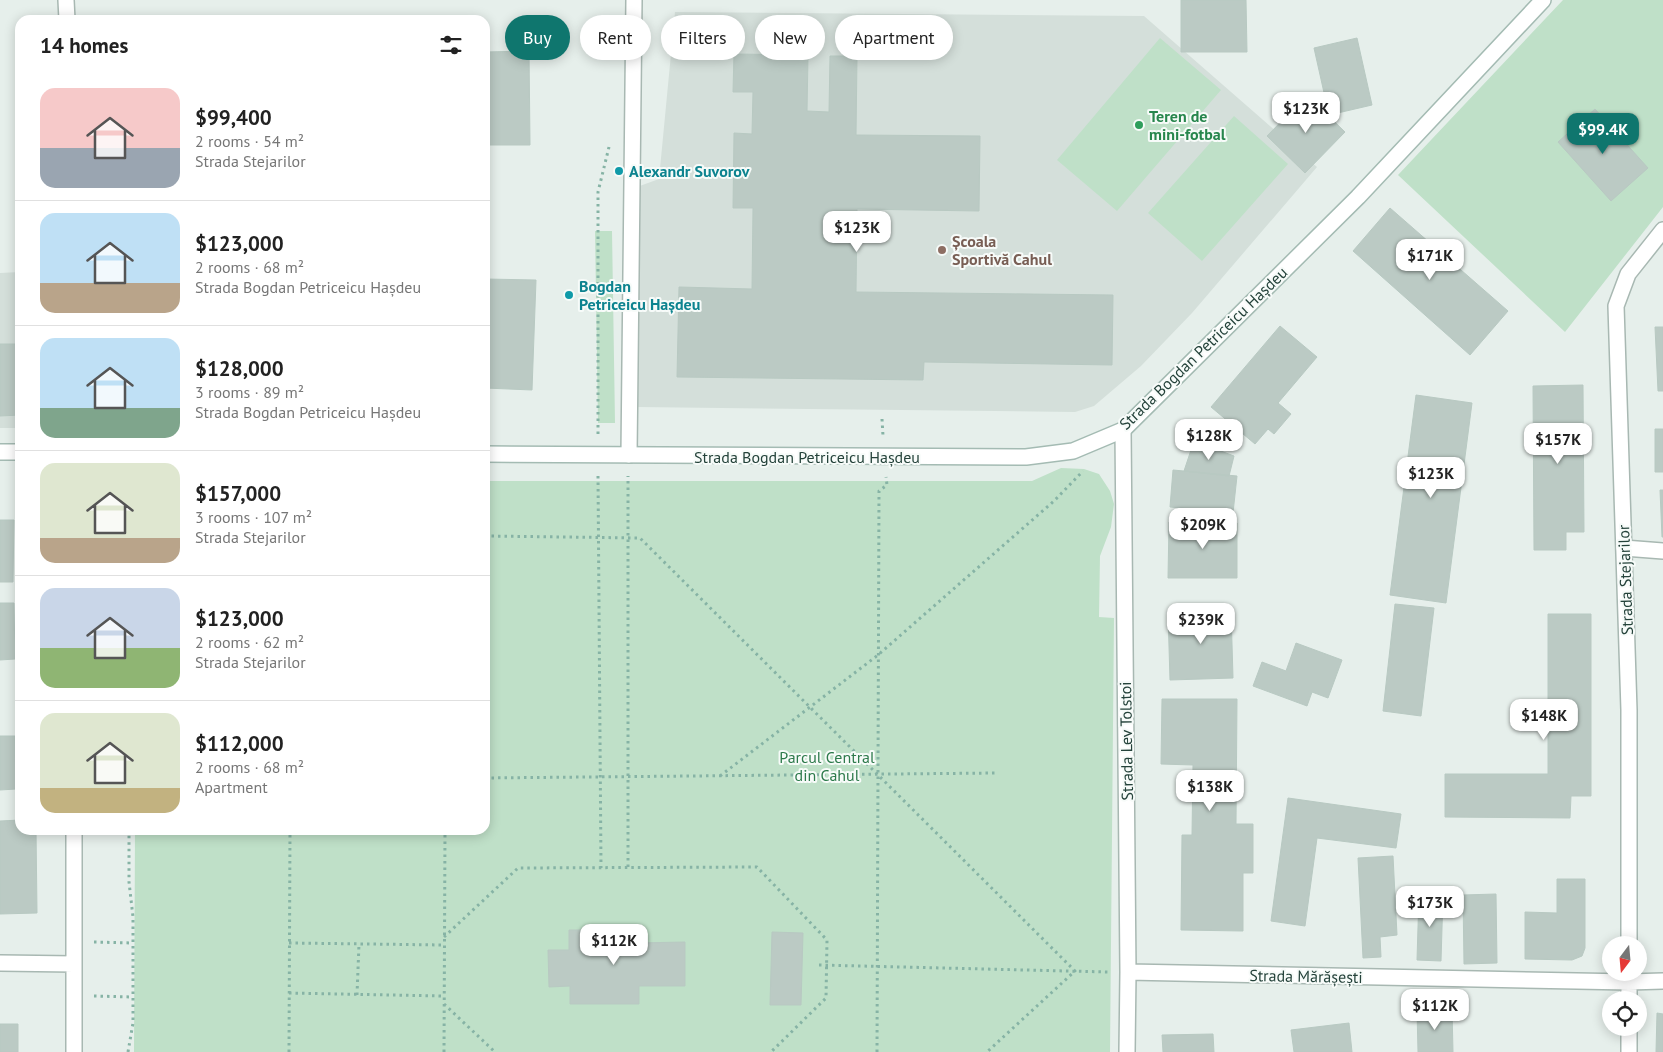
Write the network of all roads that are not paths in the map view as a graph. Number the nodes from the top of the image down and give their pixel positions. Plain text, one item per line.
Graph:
1 (66, 0) edge
2 (634, 0) edge
3 (1543, 0) edge
4 (67, 15) edge
5 (1663, 230) edge
6 (1123, 430) junction
7 (0, 452) edge
8 (15, 452) edge
9 (490, 454) edge
10 (628, 455) junction
11 (1624, 548) junction
12 (1663, 552) edge
13 (74, 835) edge
14 (1629, 936) edge
15 (0, 963) edge
16 (74, 964) junction
17 (1128, 972) junction
18 (1602, 977) edge
19 (1648, 979) edge
20 (1663, 981) edge
21 (1629, 1036) edge
22 (74, 1052) edge
23 (1127, 1052) edge
24 (1629, 1052) edge

1 - 4 street
2 - 10 street
3 - 6 street, Strada Bogdan Petriceicu Hașdeu
5 - 11 street, Strada Stejarilor
6 - 10 street, Strada Bogdan Petriceicu Hașdeu
6 - 17 street, Strada Lev Tolstoi
7 - 8 street
9 - 10 street, Strada Bogdan Petriceicu Hașdeu
11 - 12 street
11 - 14 street, Strada Stejarilor
13 - 16 street
15 - 16 street
16 - 22 street
17 - 18 street, Strada Mărășești
17 - 23 street, Strada Lev Tolstoi
19 - 20 street, Strada Mărășești
21 - 24 street

